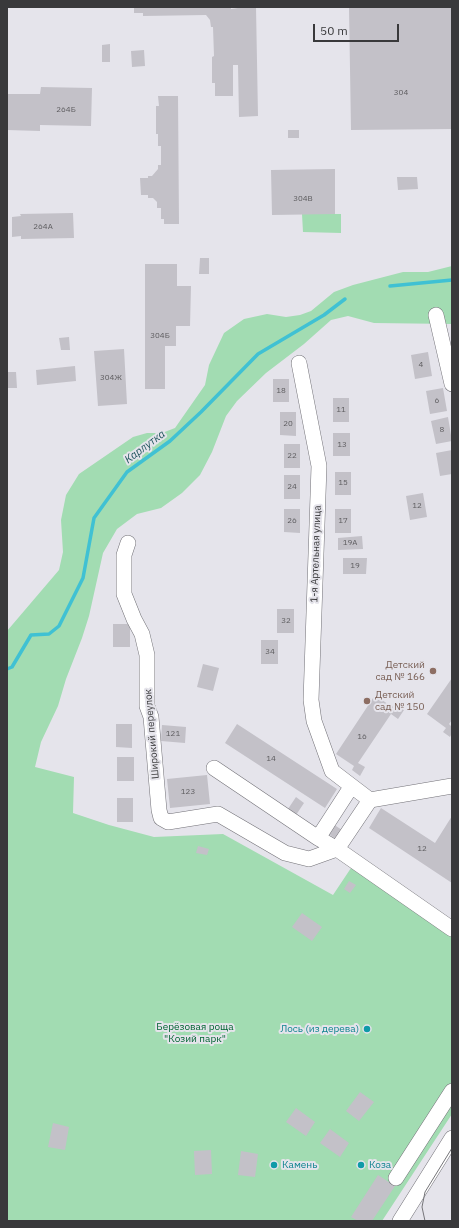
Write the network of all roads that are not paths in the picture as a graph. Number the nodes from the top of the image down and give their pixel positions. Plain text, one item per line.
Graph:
1 (436, 315) dead end
2 (299, 363) dead end
3 (452, 384) edge
4 (128, 543) dead end
5 (214, 768) dead end
6 (351, 786) junction
7 (452, 786) edge
8 (370, 800) junction
9 (318, 838) junction
10 (337, 849) junction
11 (452, 929) edge
12 (452, 1091) edge
13 (452, 1138) edge
14 (396, 1178) dead end
15 (400, 1221) edge

1 - 3 street
2 - 6 street, 1-я Артельная улица
4 - 10 street, Широкий переулок
5 - 9 street
6 - 8 street, 1-я Артельная улица
6 - 9 street
7 - 8 street
8 - 10 street
9 - 10 street
10 - 11 street
12 - 14 street
13 - 15 street

